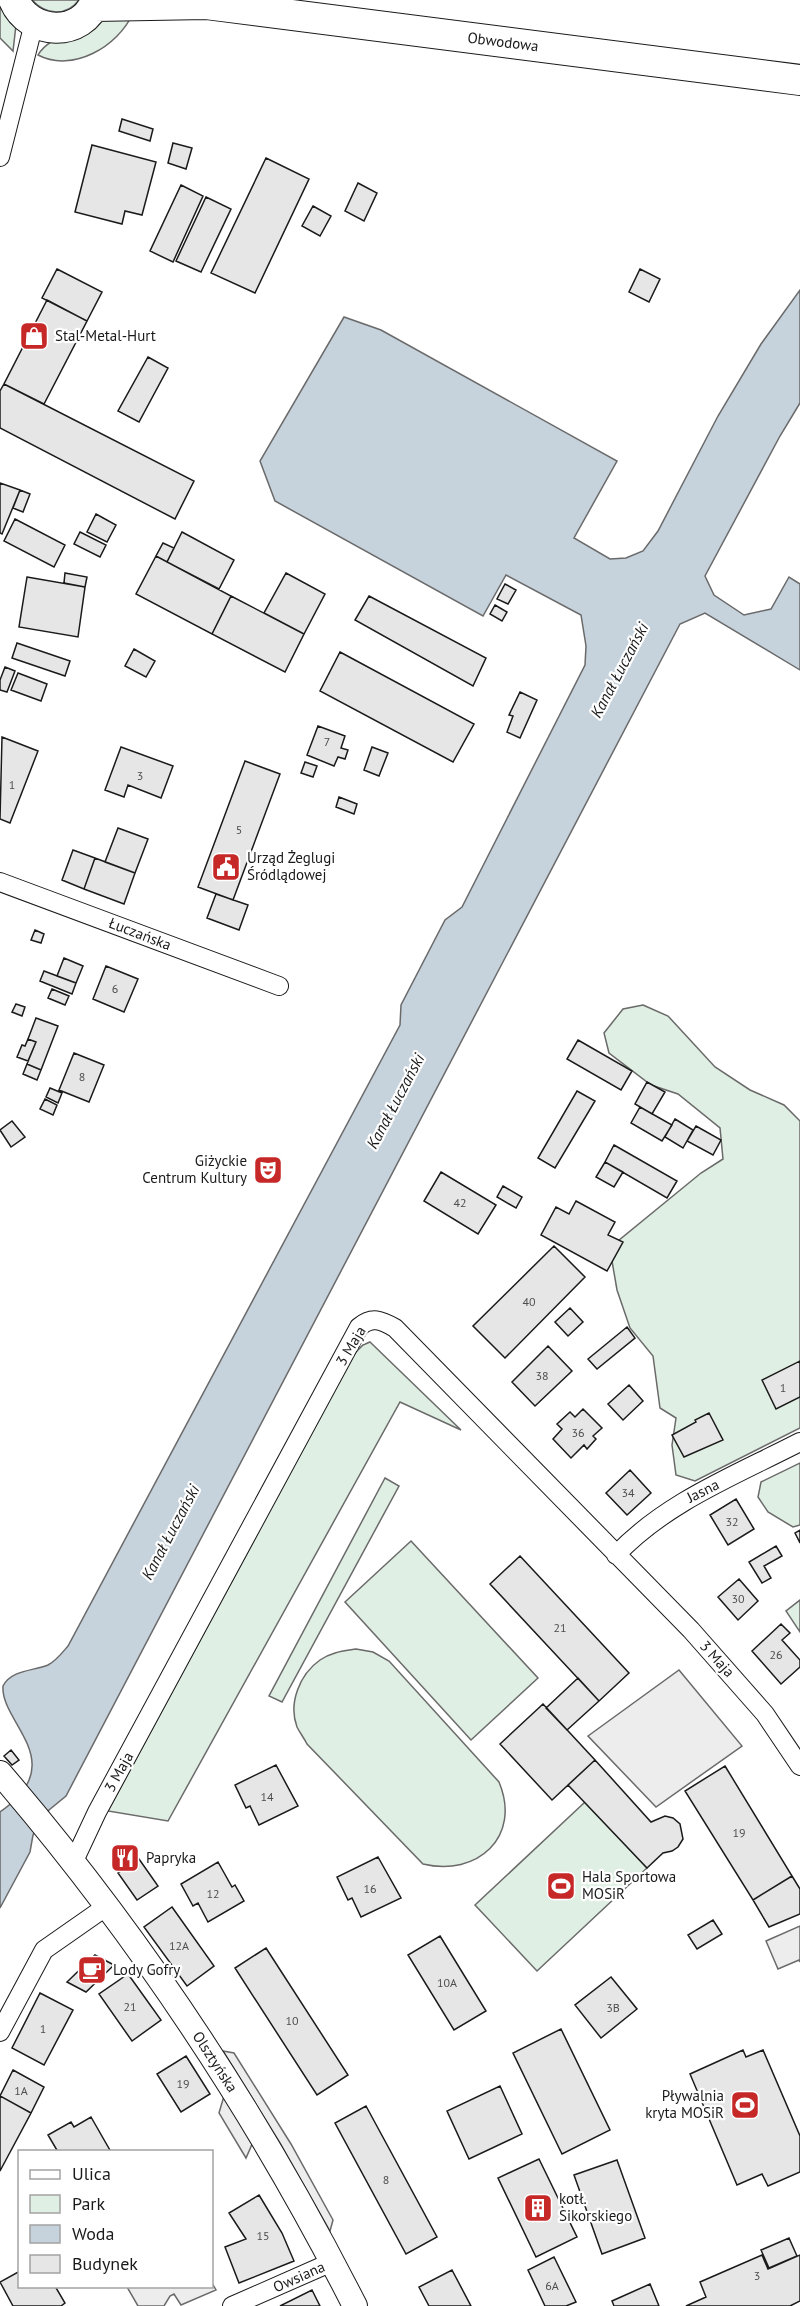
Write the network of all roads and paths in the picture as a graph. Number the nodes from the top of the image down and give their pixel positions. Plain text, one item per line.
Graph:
1 (14, 0) edge
2 (199, 2) edge
3 (95, 3) edge
4 (34, 23) junction
5 (800, 80) edge
6 (0, 157) edge
7 (0, 882) edge
8 (279, 986) dead end
9 (800, 1442) edge
10 (616, 1555) junction
11 (800, 1766) edge
12 (0, 1773) edge
13 (74, 1861) junction
14 (107, 1906) junction
15 (0, 2032) edge
16 (332, 2262) junction
17 (232, 2306) edge
18 (355, 2306) edge

1 - 4 main road
2 - 3 main road, Obwodowa
2 - 5 main road, Obwodowa
3 - 4 main road
4 - 6 street
7 - 8 street, Łuczańska
9 - 10 street, Jasna
10 - 11 street, 3 Maja
10 - 13 street, 3 Maja
12 - 13 street, Olsztyńska
13 - 14 street, Olsztyńska
14 - 15 street
14 - 16 street, Olsztyńska
16 - 17 street, Owsiana
16 - 18 street, Olsztyńska

